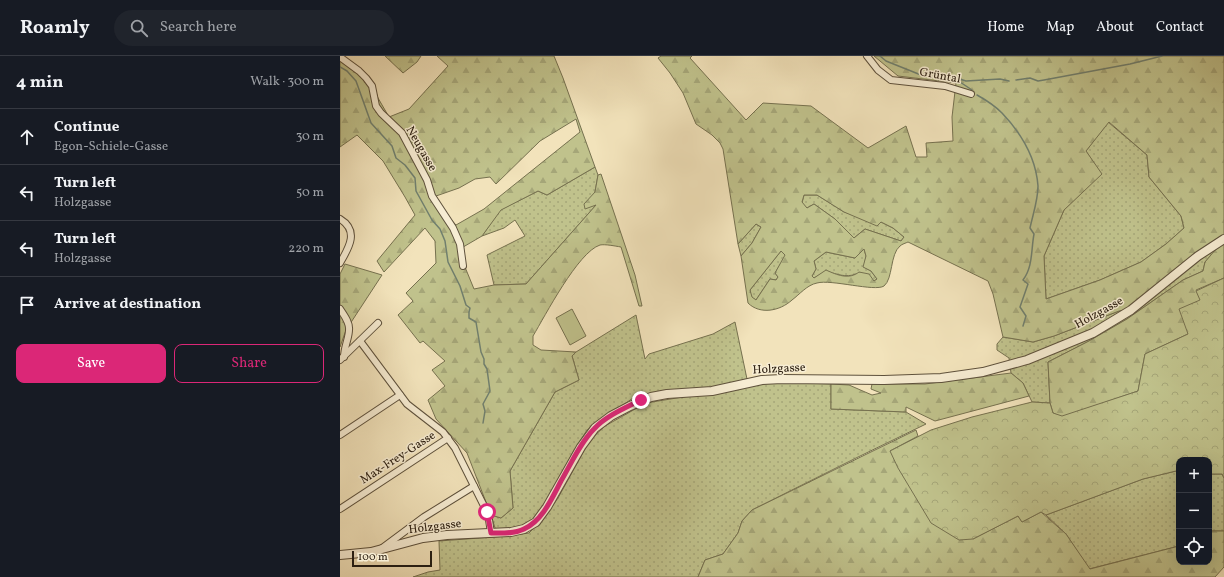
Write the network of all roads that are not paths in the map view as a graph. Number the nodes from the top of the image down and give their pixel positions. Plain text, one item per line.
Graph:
1 (868, 56) edge
2 (340, 57) edge
3 (971, 94) dead end
4 (340, 219) edge
5 (1224, 239) edge
6 (340, 264) edge
7 (463, 266) dead end
8 (340, 309) edge
9 (378, 323) dead end
10 (360, 341) junction
11 (342, 358) edge
12 (400, 395) junction
13 (340, 434) edge
14 (448, 438) junction
15 (474, 486) junction
16 (340, 509) edge
17 (408, 528) junction
18 (491, 533) junction
19 (414, 540) junction
20 (379, 550) junction
21 (340, 555) edge

1 - 3 street, Grüntal
2 - 7 street, Neugasse
4 - 6 street
5 - 18 street, Holzgasse
8 - 11 street
9 - 10 street
10 - 11 street
10 - 12 street
12 - 13 street
12 - 14 street
14 - 15 street
14 - 16 street, Max-Frey-Gasse
15 - 17 street
15 - 18 street
17 - 19 street
17 - 20 street
18 - 19 street, Holzgasse
19 - 20 street, Holzgasse
20 - 21 street, Holzgasse

